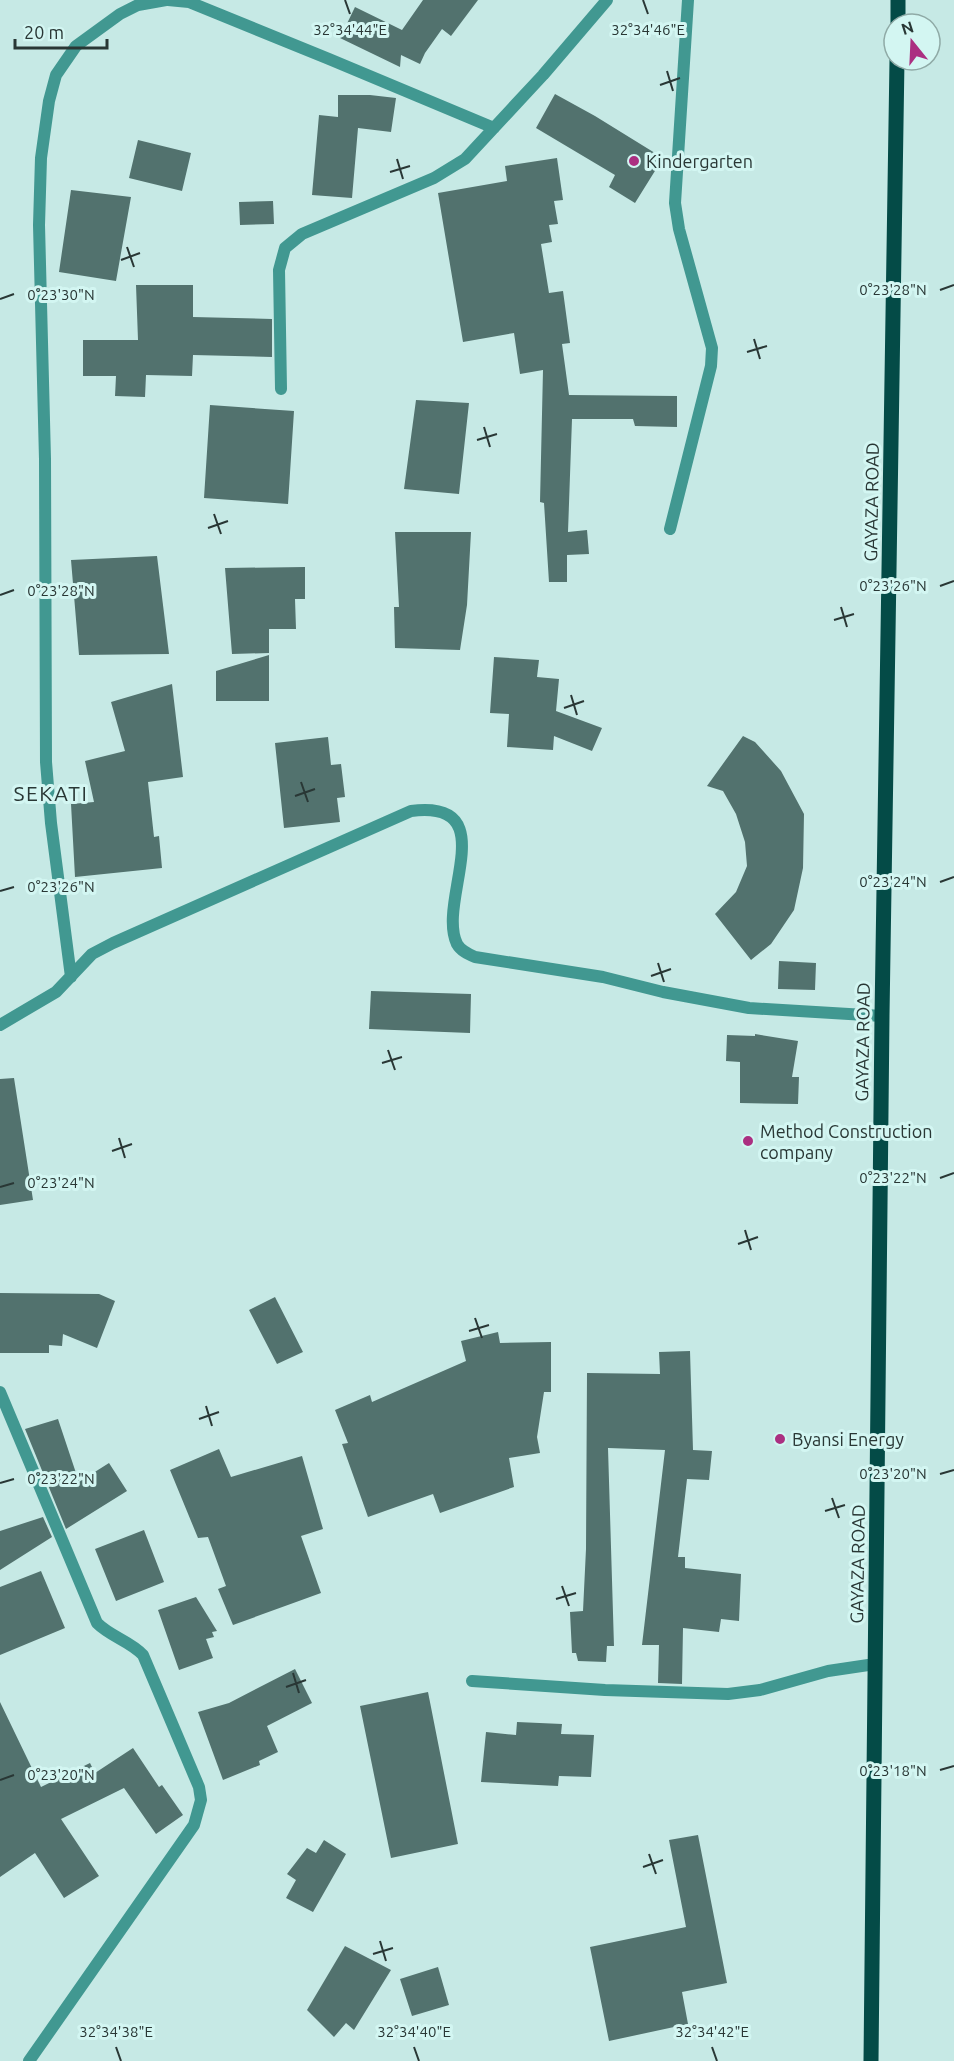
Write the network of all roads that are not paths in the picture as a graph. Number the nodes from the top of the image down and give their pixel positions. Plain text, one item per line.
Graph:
1 (167, 0) edge
2 (607, 0) edge
3 (687, 0) edge
4 (897, 72) edge
5 (494, 128) junction
6 (281, 389) dead end
7 (670, 529) dead end
8 (71, 977) junction
9 (882, 1016) junction
10 (0, 1025) edge
11 (0, 1392) edge
12 (875, 1664) junction
13 (472, 1681) dead end
14 (29, 2061) edge
15 (871, 2061) edge

1 - 5 street
1 - 8 street
2 - 5 street
3 - 7 street
4 - 9 main road, GAYAZA ROAD
5 - 6 street
8 - 9 street
8 - 10 street
9 - 12 main road, GAYAZA ROAD
11 - 14 street
12 - 13 street
12 - 15 main road, GAYAZA ROAD

